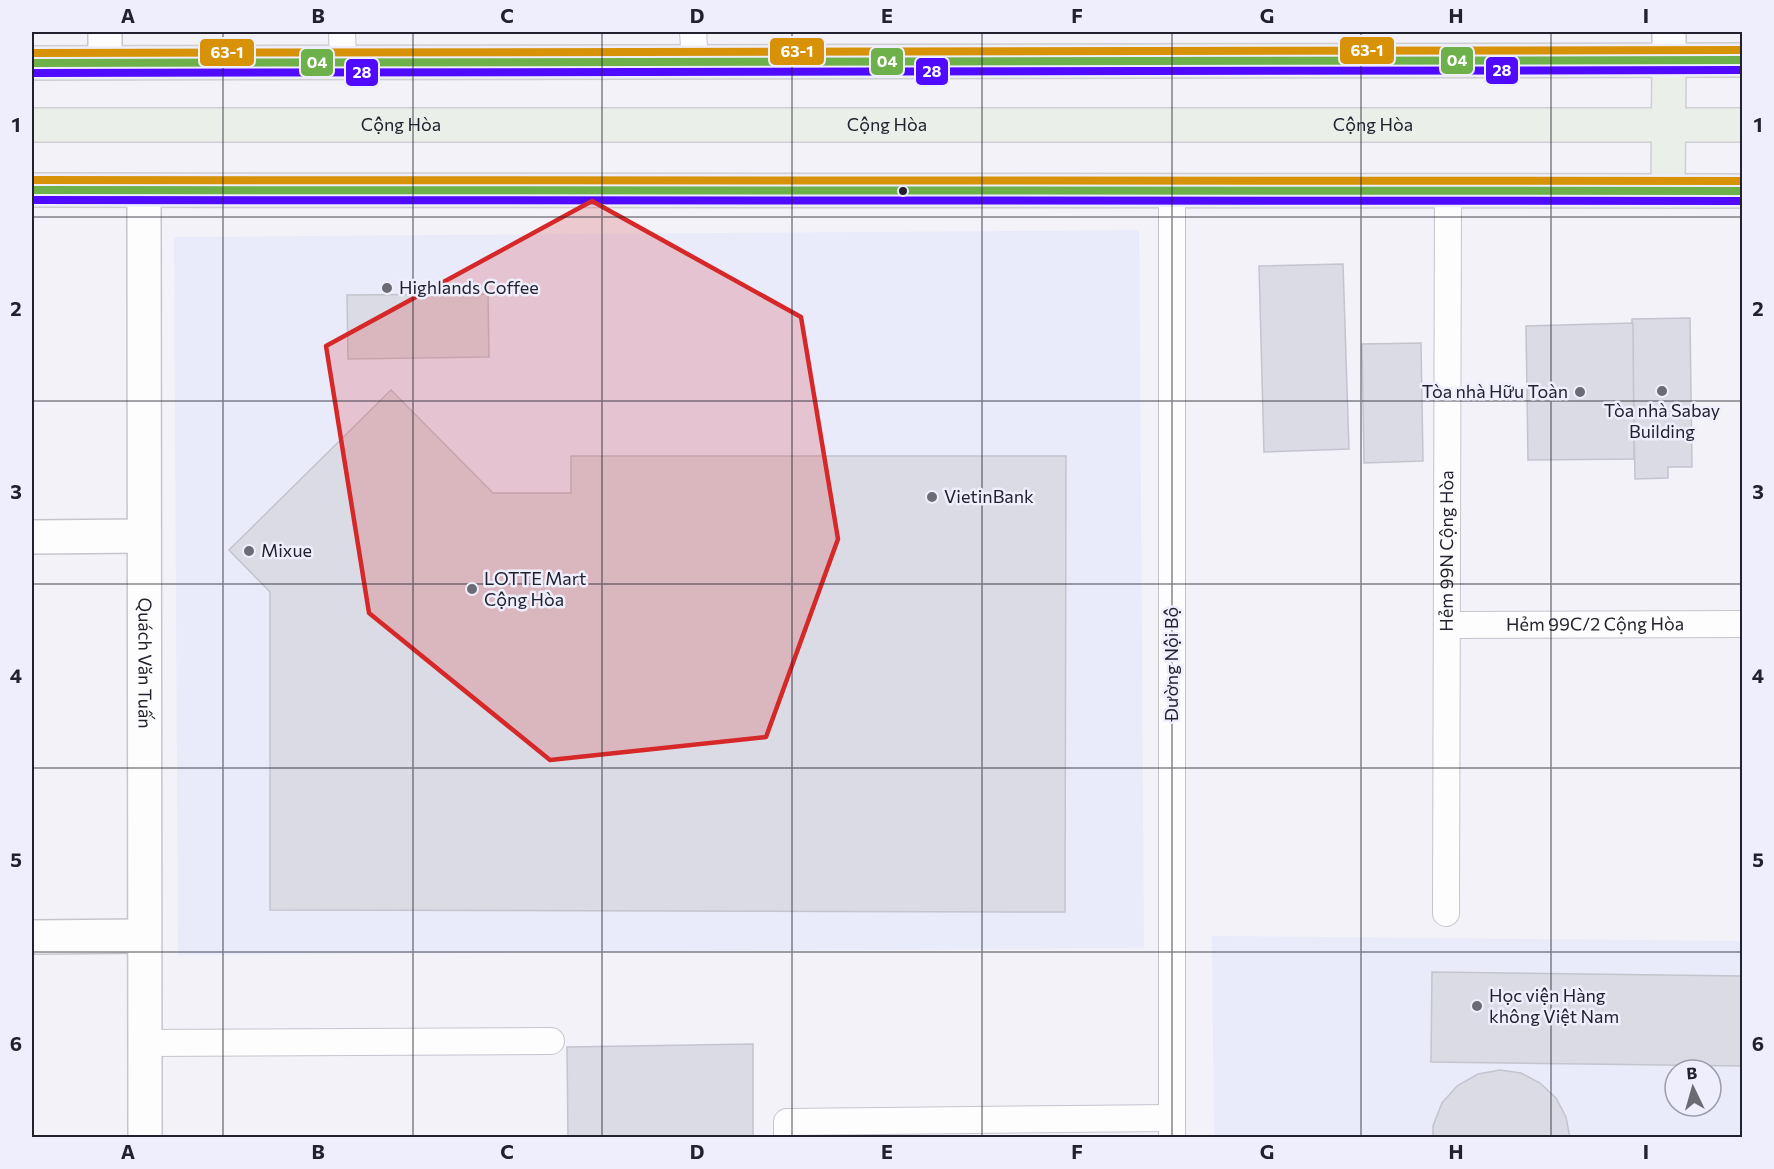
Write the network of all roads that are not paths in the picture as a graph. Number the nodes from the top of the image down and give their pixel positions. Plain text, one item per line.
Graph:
1 (694, 46) edge
2 (1669, 46) edge
3 (105, 47) edge
4 (342, 47) edge
5 (1743, 60) edge
6 (32, 63) edge
7 (32, 125) edge
8 (1668, 125) junction
9 (1743, 125) edge
10 (32, 190) edge
11 (144, 190) junction
12 (1172, 190) junction
13 (1448, 190) junction
14 (1668, 191) junction
15 (1743, 191) edge
16 (144, 536) junction
17 (32, 537) edge
18 (1743, 624) edge
19 (1447, 625) junction
20 (1446, 913) dead end
21 (144, 936) junction
22 (32, 937) edge
23 (551, 1041) dead end
24 (145, 1043) junction
25 (1172, 1128) edge
26 (145, 1137) edge
27 (787, 1137) edge

1 - 2 main road
1 - 4 main road
2 - 5 main road
2 - 8 main road
3 - 4 main road
3 - 6 main road
7 - 8 main road, Cộng Hòa
8 - 9 main road, Cộng Hòa
8 - 14 main road
10 - 11 main road
11 - 12 main road
11 - 16 street, Quách Văn Tuấn
12 - 13 main road
12 - 25 lane, Đường Nội Bộ
13 - 14 main road
13 - 19 lane, Hẻm 99N Cộng Hòa
14 - 15 main road
16 - 17 street
16 - 21 street, Quách Văn Tuấn
18 - 19 lane, Hẻm 99C/2 Cộng Hòa
19 - 20 lane, Hẻm 99N Cộng Hòa
21 - 22 street
21 - 24 street, Quách Văn Tuấn
23 - 24 lane
24 - 26 street, Quách Văn Tuấn
25 - 27 lane

